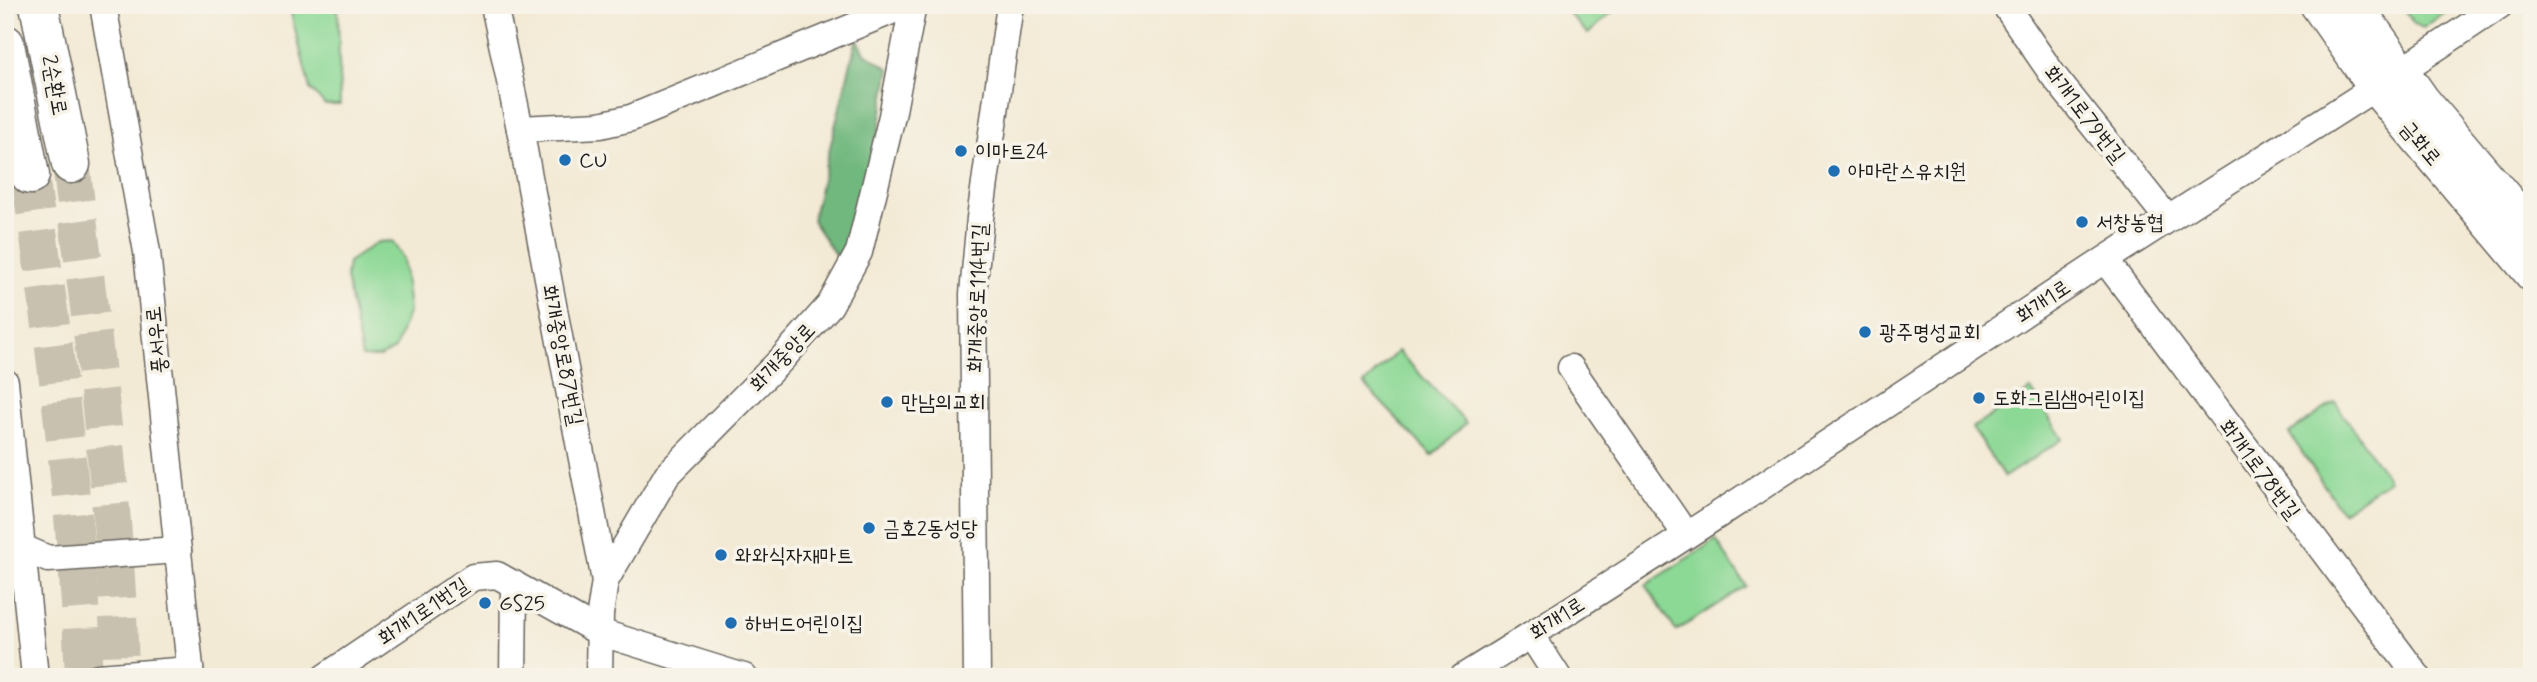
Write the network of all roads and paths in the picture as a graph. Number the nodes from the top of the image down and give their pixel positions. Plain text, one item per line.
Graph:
1 (39, 5) edge
2 (103, 5) edge
3 (494, 5) edge
4 (906, 5) edge
5 (913, 5) edge
6 (1010, 5) edge
7 (2005, 5) edge
8 (2317, 5) edge
9 (2356, 5) edge
10 (2500, 5) edge
11 (5, 44) edge
12 (2389, 80) junction
13 (520, 130) junction
14 (71, 164) tunnel mouth
15 (30, 175) tunnel mouth
16 (2168, 219) junction
17 (2532, 229) edge
18 (2105, 260) junction
19 (2532, 275) edge
20 (1571, 368) dead end
21 (5, 382) edge
22 (1686, 535) junction
23 (16, 550) edge
24 (178, 550) junction
25 (605, 580) junction
26 (514, 584) junction
27 (599, 632) junction
28 (1531, 635) junction
29 (191, 674) edge
30 (35, 677) edge
31 (98, 677) edge
32 (325, 677) edge
33 (513, 677) edge
34 (599, 677) edge
35 (744, 677) edge
36 (977, 677) edge
37 (1463, 677) edge
38 (1558, 677) edge
39 (2418, 677) edge

1 - 14 highway, 2순환로
2 - 24 street, 풍서우로
3 - 13 street, 화개중앙로87번길
4 - 13 street
5 - 25 street, 화개중앙로
6 - 36 street, 화개중앙로114번길
7 - 16 street, 화개1로79번길
8 - 12 main road, 금화로
9 - 12 main road, 금화로
10 - 12 street, 화개1로
11 - 15 highway, 2순환로
12 - 16 street, 화개1로
12 - 17 main road, 금화로
12 - 19 main road, 금화로
13 - 25 street, 화개중앙로87번길
16 - 18 street, 화개1로
18 - 22 street, 화개1로
18 - 39 street, 화개1로78번길
20 - 22 street
21 - 23 street
22 - 28 street, 화개1로
23 - 24 street
23 - 30 street
24 - 29 street, 풍서우로
25 - 27 street, 화개중앙로
26 - 27 street, 화개1로1번길
26 - 32 street, 화개1로1번길
26 - 33 street
27 - 34 street, 화개중앙로
27 - 35 street, 화개1로1번길
28 - 37 street, 화개1로
28 - 38 street
29 - 31 street

